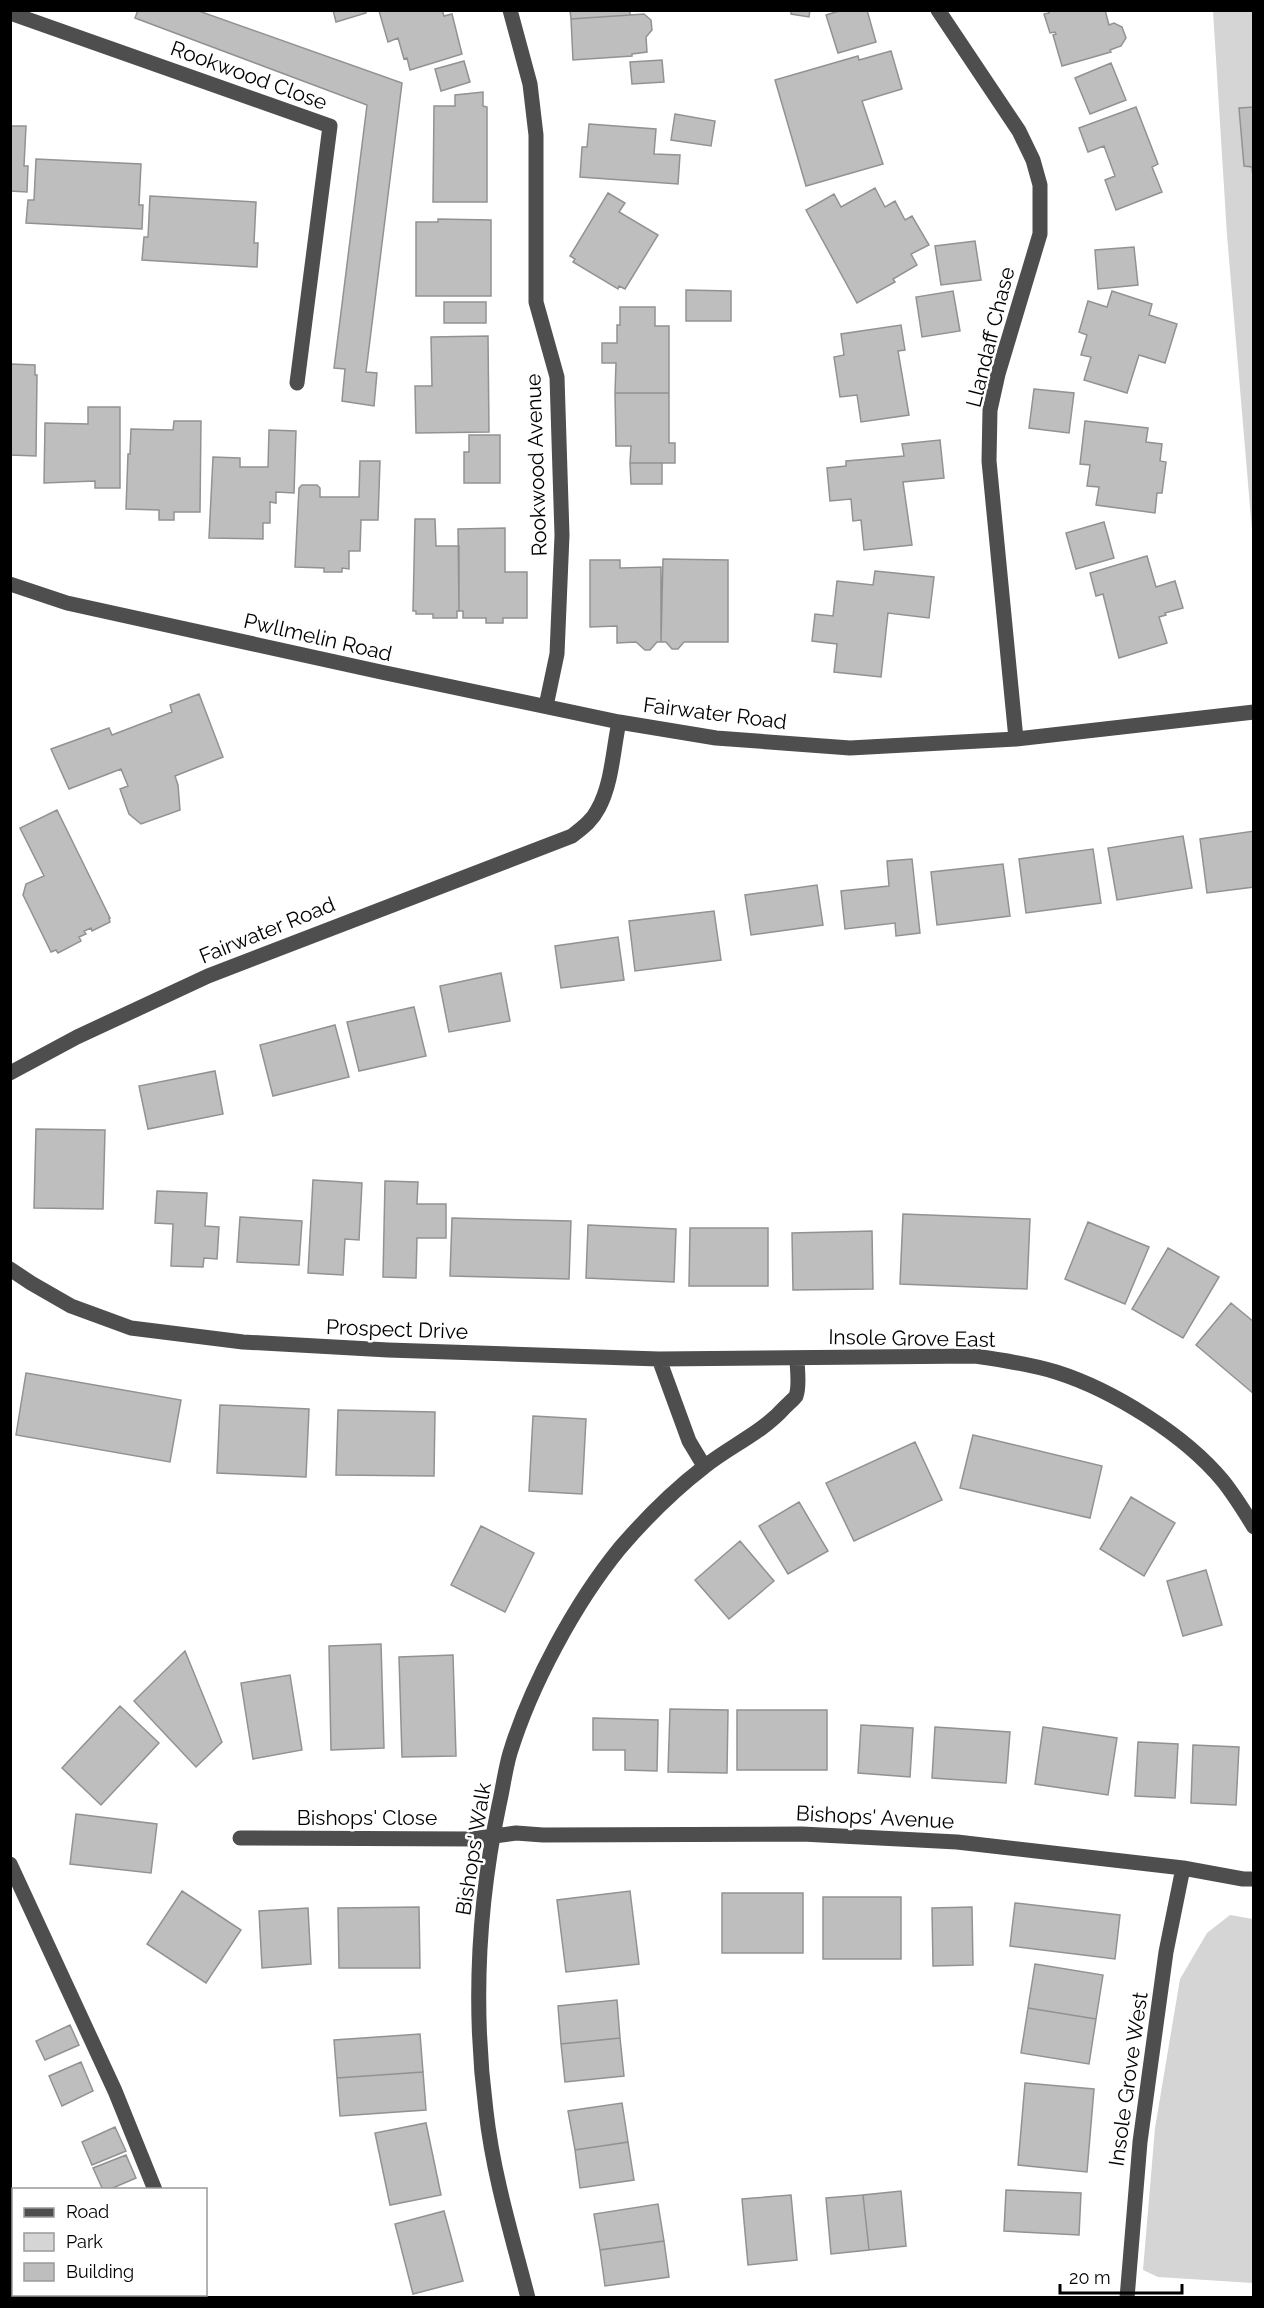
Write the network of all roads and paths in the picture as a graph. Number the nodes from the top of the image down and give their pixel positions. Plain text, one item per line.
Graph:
1 (510, 10) edge
2 (938, 10) edge
3 (10, 13) edge
4 (297, 383) dead end
5 (10, 584) edge
6 (546, 706) junction
7 (1254, 712) edge
8 (619, 722) junction
9 (1016, 739) junction
10 (10, 1073) edge
11 (10, 1269) edge
12 (659, 1359) junction
13 (797, 1359) junction
14 (704, 1467) junction
15 (1254, 1527) edge
16 (493, 1835) junction
17 (240, 1838) dead end
18 (10, 1864) edge
19 (1183, 1868) junction
20 (1254, 1879) edge
21 (154, 2188) edge
22 (528, 2298) edge
23 (1127, 2298) edge

1 - 6 street, Rookwood Avenue
2 - 9 street, Llandaff Chase
3 - 4 street, Rookwood Close
5 - 6 street, Pwllmelin Road
6 - 8 street, Pwllmelin Road
7 - 9 street, Fairwater Road
8 - 9 street, Fairwater Road
8 - 10 street, Fairwater Road
11 - 12 street, Prospect Drive
12 - 13 street, Prospect Drive
12 - 14 street
13 - 14 street, Bishops' Walk
13 - 15 street, Insole Grove East
14 - 16 street, Bishops' Walk
16 - 17 street, Bishops' Close
16 - 19 street, Bishops' Avenue
16 - 22 street, Bishops' Walk
18 - 21 street
19 - 20 street, Bishops' Avenue
19 - 23 street, Insole Grove West

